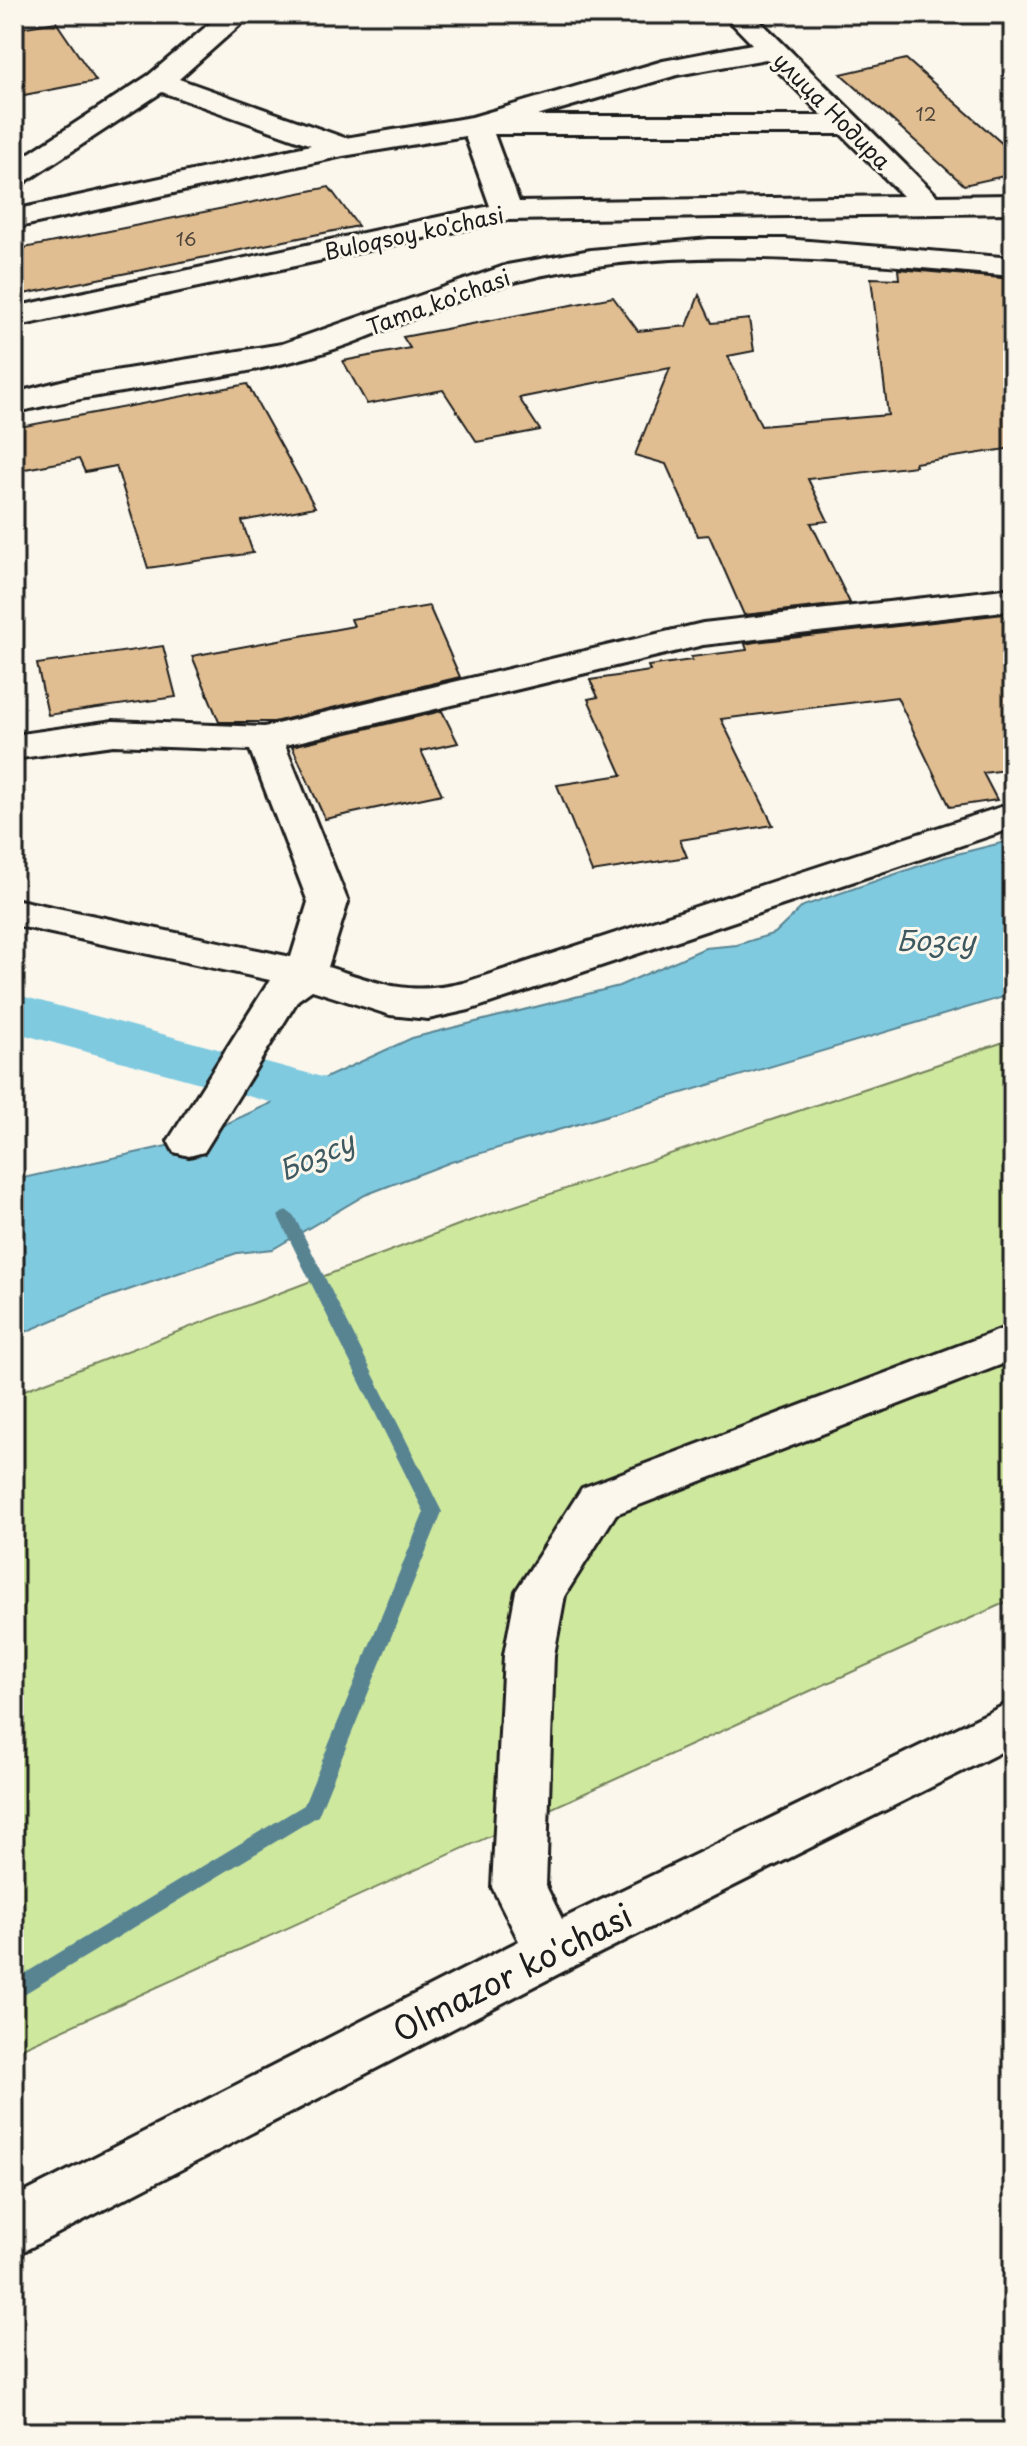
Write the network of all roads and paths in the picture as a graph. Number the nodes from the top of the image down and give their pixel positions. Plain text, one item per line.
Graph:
1 (238, 14) edge
2 (737, 14) edge
3 (772, 49) junction
4 (673, 67) junction
5 (159, 81) junction
6 (476, 125) junction
7 (849, 125) junction
8 (694, 127) junction
9 (343, 147) junction
10 (14, 176) edge
11 (1013, 204) edge
12 (929, 205) junction
13 (507, 211) junction
14 (14, 219) edge
15 (1013, 267) edge
16 (14, 317) edge
17 (14, 403) edge
18 (1013, 599) edge
19 (264, 739) junction
20 (14, 747) edge
21 (1013, 815) edge
22 (14, 912) edge
23 (295, 982) junction
24 (189, 1141) dead end
25 (1013, 1342) edge
26 (1013, 1722) edge
27 (551, 1951) junction
28 (14, 2228) edge

1 - 5 street
2 - 3 street, улица Нодира
3 - 4 street
3 - 7 street, улица Нодира
4 - 6 street
4 - 8 street
5 - 9 street
5 - 10 street
6 - 8 street
6 - 9 street
6 - 13 street
7 - 8 street
7 - 12 street, улица Нодира
9 - 14 street
11 - 12 street, Buloqsoy ko'chasi
12 - 13 street, Buloqsoy ko'chasi
13 - 16 street, Buloqsoy ko'chasi
15 - 17 street, Tama ko'chasi
18 - 19 street
19 - 20 street
19 - 23 street
21 - 23 street
22 - 23 street
23 - 24 street
25 - 27 street
26 - 27 street, Olmazor ko'chasi
27 - 28 street, Olmazor ko'chasi

